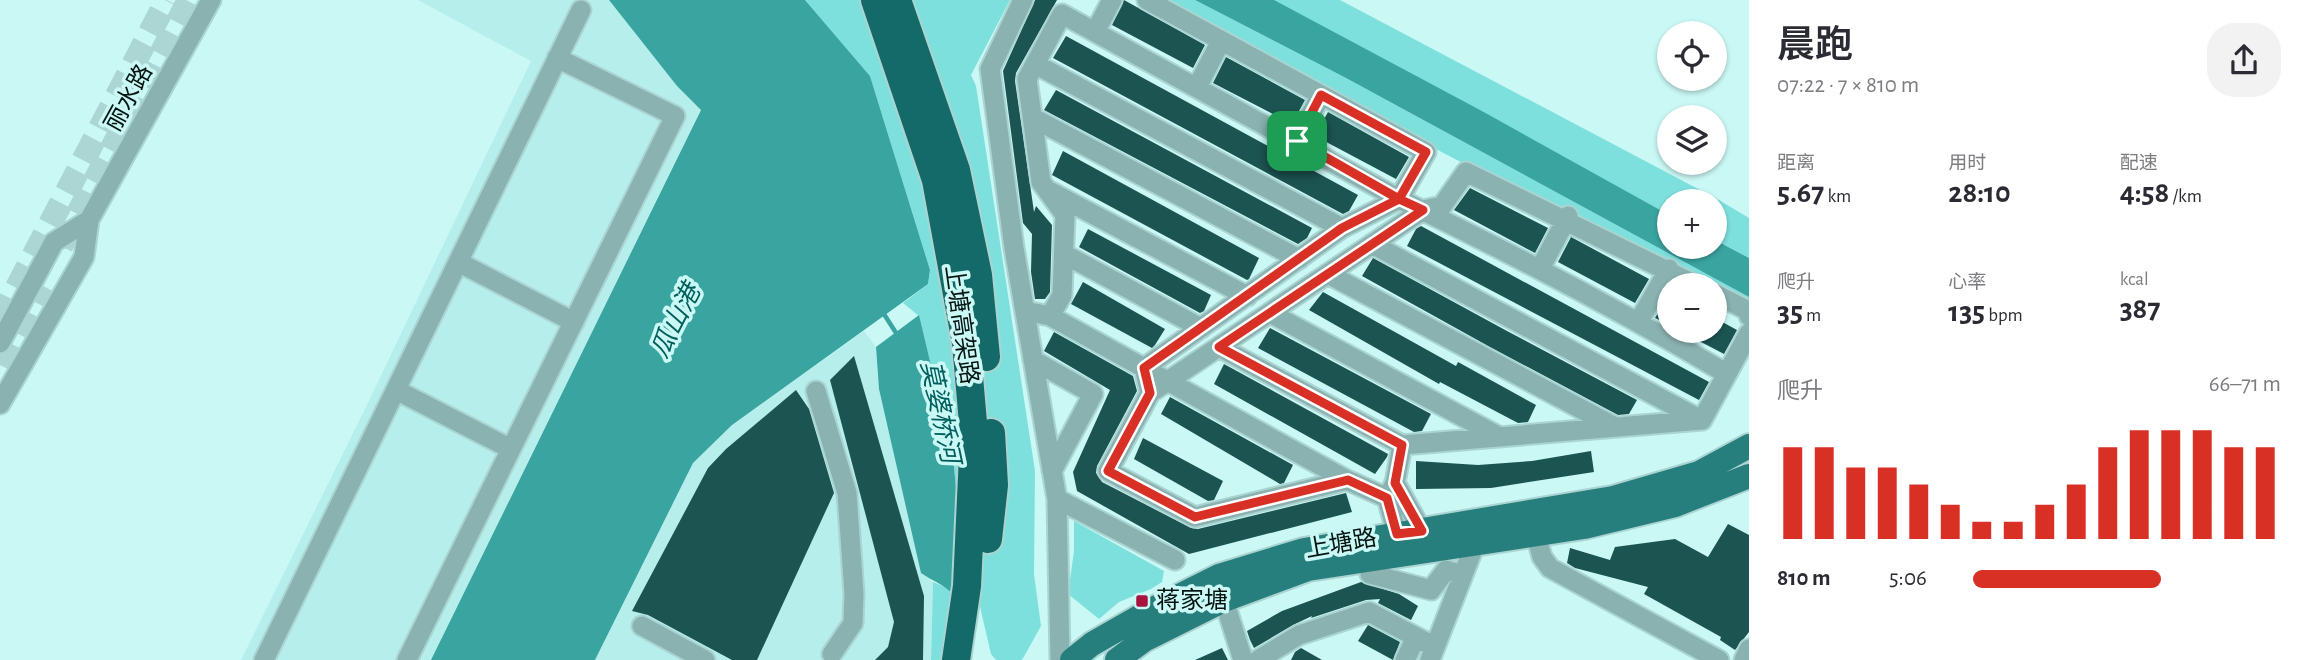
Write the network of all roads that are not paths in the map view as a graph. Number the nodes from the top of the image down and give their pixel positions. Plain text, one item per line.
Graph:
1 (211, 0) edge
2 (875, 0) edge
3 (897, 0) edge
4 (1023, 0) edge
5 (1112, 0) edge
6 (1147, 0) edge
7 (581, 10) dead end
8 (1095, 32) junction
9 (1220, 40) junction
10 (557, 58) junction
11 (1035, 64) junction
12 (1197, 87) junction
13 (1321, 95) junction
14 (1032, 118) junction
15 (1297, 141) junction
16 (1044, 188) junction
17 (1399, 199) junction
18 (1423, 210) junction
19 (1568, 216) dead end
20 (89, 220) junction
21 (1342, 228) junction
22 (1372, 244) junction
23 (1064, 254) junction
24 (1299, 259) junction
25 (458, 262) junction
26 (1540, 269) junction
27 (1669, 269) dead end
28 (1672, 273) edge
29 (1328, 274) junction
30 (1247, 296) junction
31 (1727, 301) edge
32 (1025, 311) junction
33 (1270, 313) junction
34 (1050, 316) junction
35 (1749, 316) edge
36 (574, 321) junction
37 (1639, 321) junction
38 (1201, 328) junction
39 (1749, 333) edge
40 (0, 343) edge
41 (1219, 347) junction
42 (1033, 359) junction
43 (1144, 368) junction
44 (1727, 374) junction
45 (1168, 381) junction
46 (396, 390) junction
47 (816, 391) dead end
48 (1150, 393) junction
49 (0, 404) edge
50 (1702, 420) junction
51 (1615, 428) junction
52 (1501, 437) junction
53 (1402, 445) junction
54 (1749, 446) edge
55 (511, 449) junction
56 (1052, 471) junction
57 (1749, 476) edge
58 (1348, 480) junction
59 (1391, 490) junction
60 (1057, 499) junction
61 (1422, 531) junction
62 (1397, 534) junction
63 (1536, 535) junction
64 (1475, 544) junction
65 (1175, 560) dead end
66 (1370, 574) dead end
67 (1463, 575) junction
68 (1223, 600) junction
69 (642, 626) dead end
70 (1416, 637) junction
71 (1749, 649) edge
72 (1433, 654) edge
73 (833, 658) edge
74 (264, 660) edge
75 (407, 660) edge
76 (705, 660) edge
77 (956, 660) edge
78 (975, 660) edge
79 (1060, 660) edge
80 (1072, 660) edge
81 (1117, 660) edge
82 (1243, 660) edge
83 (1258, 660) edge
84 (1405, 660) edge
85 (1719, 660) edge
86 (1744, 660) edge

1 - 20 street, 丽水路
2 - 77 highway, 上塘高架路
3 - 78 highway, 上塘高架路
4 - 32 street
5 - 8 street
6 - 9 street
7 - 10 street
8 - 11 street
8 - 12 street
9 - 12 street
9 - 13 street
10 - 25 street
10 - 36 street
11 - 14 street
11 - 21 street
12 - 15 street
13 - 15 street
13 - 17 street
14 - 16 street
14 - 24 street
15 - 17 street
16 - 23 street
16 - 30 street
17 - 18 street
17 - 21 street
18 - 22 street
18 - 26 street
18 - 28 street
19 - 26 street
20 - 40 street, 丽水路
20 - 49 street, 丽水路
21 - 24 street
22 - 29 street
22 - 50 street
23 - 34 street
23 - 38 street
24 - 30 street
25 - 36 street
25 - 46 street
26 - 37 street
27 - 37 street
29 - 33 street
29 - 51 street
30 - 38 street
31 - 35 street
32 - 34 street
32 - 42 street
33 - 41 street
33 - 52 street
34 - 43 street
36 - 55 street
37 - 44 street
38 - 43 street
39 - 44 street
41 - 45 street
41 - 53 street
42 - 56 street
42 - 56 street
43 - 45 street
43 - 48 street
44 - 50 street
45 - 48 street
45 - 58 street
46 - 55 street
46 - 74 street
47 - 73 street
48 - 58 street
50 - 51 street
51 - 52 street
52 - 53 street
53 - 59 street
54 - 61 main road, 上塘路
55 - 75 street
56 - 60 street
57 - 63 main road, 上塘路
58 - 59 street
59 - 61 street
59 - 62 street
60 - 65 street
60 - 79 street
61 - 62 main road, 上塘路
62 - 80 main road, 上塘路
63 - 64 main road, 上塘路
63 - 85 street
64 - 67 street
64 - 68 main road, 上塘路
66 - 67 street
67 - 72 street
68 - 81 main road, 上塘路
68 - 82 street
69 - 76 street
70 - 72 street
70 - 83 street
70 - 84 street
71 - 86 street

